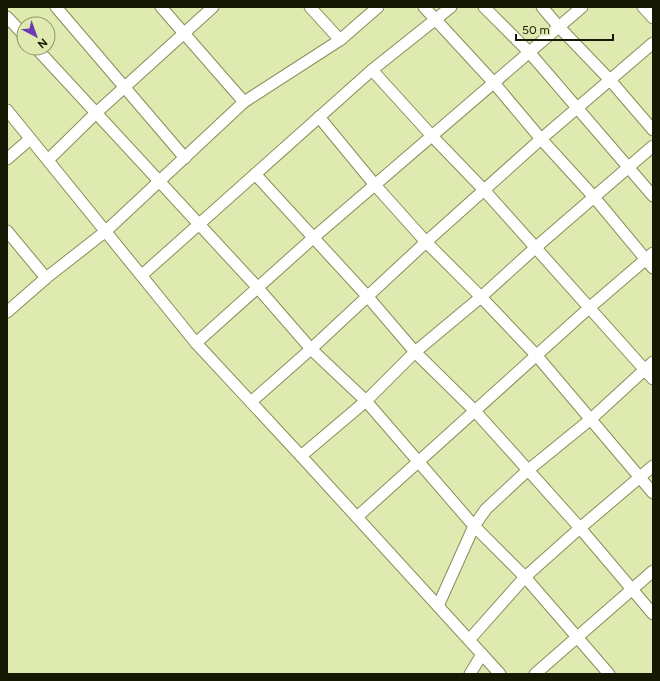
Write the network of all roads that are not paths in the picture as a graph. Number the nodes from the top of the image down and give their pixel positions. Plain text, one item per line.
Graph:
1 (56, 7) edge
2 (161, 7) edge
3 (213, 7) edge
4 (310, 7) edge
5 (378, 7) edge
6 (424, 7) edge
7 (451, 7) edge
8 (484, 7) edge
9 (542, 7) edge
10 (582, 7) edge
11 (643, 7) edge
12 (7, 17) edge
13 (653, 18) edge
14 (436, 20) junction
15 (16, 27) edge
16 (559, 27) junction
17 (184, 34) junction
18 (340, 40) junction
19 (653, 43) edge
20 (529, 52) junction
21 (43, 56) edge
22 (372, 70) junction
23 (610, 80) junction
24 (494, 83) junction
25 (124, 87) junction
26 (244, 102) junction
27 (577, 109) junction
28 (7, 110) edge
29 (96, 113) junction
30 (319, 117) junction
31 (653, 130) edge
32 (432, 136) junction
33 (30, 139) junction
34 (541, 139) junction
35 (653, 146) edge
36 (185, 158) junction
37 (7, 159) edge
38 (48, 160) junction
39 (628, 168) junction
40 (255, 174) junction
41 (158, 182) junction
42 (375, 185) junction
43 (484, 190) junction
44 (653, 196) edge
45 (594, 197) junction
46 (199, 224) junction
47 (106, 230) junction
48 (7, 231) edge
49 (313, 238) junction
50 (426, 242) junction
51 (535, 248) junction
52 (651, 260) edge
53 (142, 275) junction
54 (46, 278) junction
55 (258, 288) junction
56 (368, 297) junction
57 (481, 297) junction
58 (589, 308) junction
59 (7, 312) edge
60 (196, 343) junction
61 (311, 349) junction
62 (415, 352) junction
63 (537, 356) junction
64 (649, 366) edge
65 (653, 379) edge
66 (366, 401) junction
67 (251, 402) junction
68 (474, 410) junction
69 (591, 420) junction
70 (301, 456) junction
71 (419, 461) junction
72 (653, 466) edge
73 (527, 471) junction
74 (639, 478) junction
75 (653, 493) edge
76 (357, 516) junction
77 (474, 526) junction
78 (580, 528) junction
79 (653, 571) edge
80 (525, 577) junction
81 (632, 590) junction
82 (438, 606) junction
83 (653, 614) edge
84 (577, 637) junction
85 (469, 640) junction
86 (482, 654) junction
87 (470, 674) edge
88 (500, 674) edge
89 (535, 674) edge
90 (609, 674) edge

1 - 25 street
2 - 17 street
3 - 17 street
4 - 18 street
5 - 18 street
6 - 14 street
7 - 14 street
8 - 20 street
9 - 16 street
10 - 16 street
11 - 13 street
12 - 15 street
14 - 22 street
14 - 24 street
16 - 20 street
16 - 23 street
17 - 25 street
17 - 26 street
18 - 26 street
19 - 23 street
20 - 24 street
20 - 27 street
21 - 29 street
22 - 30 street
22 - 32 street
23 - 27 street
23 - 31 street
24 - 32 street
24 - 34 street
25 - 29 street
25 - 36 street
26 - 36 street
27 - 34 street
27 - 39 street
28 - 33 street
29 - 38 street
29 - 41 street
30 - 40 street
30 - 42 street
32 - 42 street
32 - 43 street
33 - 37 street
33 - 38 street
34 - 43 street
34 - 45 street
35 - 39 street
36 - 41 street
38 - 47 street
39 - 44 street
39 - 45 street
40 - 46 street
40 - 49 street
41 - 46 street
41 - 47 street
42 - 49 street
42 - 50 street
43 - 50 street
43 - 51 street
45 - 51 street
45 - 52 street
46 - 53 street
46 - 55 street
47 - 53 street
47 - 54 street
48 - 54 street
49 - 55 street
49 - 56 street
50 - 56 street
50 - 57 street
51 - 57 street
51 - 58 street
52 - 58 street
53 - 60 street
54 - 59 street
55 - 60 street
55 - 61 street
56 - 61 street
56 - 62 street
57 - 62 street
57 - 63 street
58 - 63 street
58 - 64 street
60 - 67 street
61 - 66 street
61 - 67 street
62 - 66 street
62 - 68 street
63 - 68 street
63 - 69 street
64 - 65 street
64 - 69 street
66 - 70 street
66 - 71 street
67 - 70 street
68 - 71 street
68 - 73 street
69 - 73 street
69 - 74 street
70 - 76 street
71 - 76 street
71 - 77 street
72 - 74 street
73 - 77 street
73 - 78 street
74 - 75 street
74 - 78 street
76 - 82 street
77 - 80 street
77 - 82 street
78 - 80 street
78 - 81 street
79 - 81 street
80 - 84 street
80 - 85 street
81 - 83 street
81 - 84 street
82 - 85 street
84 - 89 street
84 - 90 street
85 - 86 street
86 - 87 street
86 - 88 street

